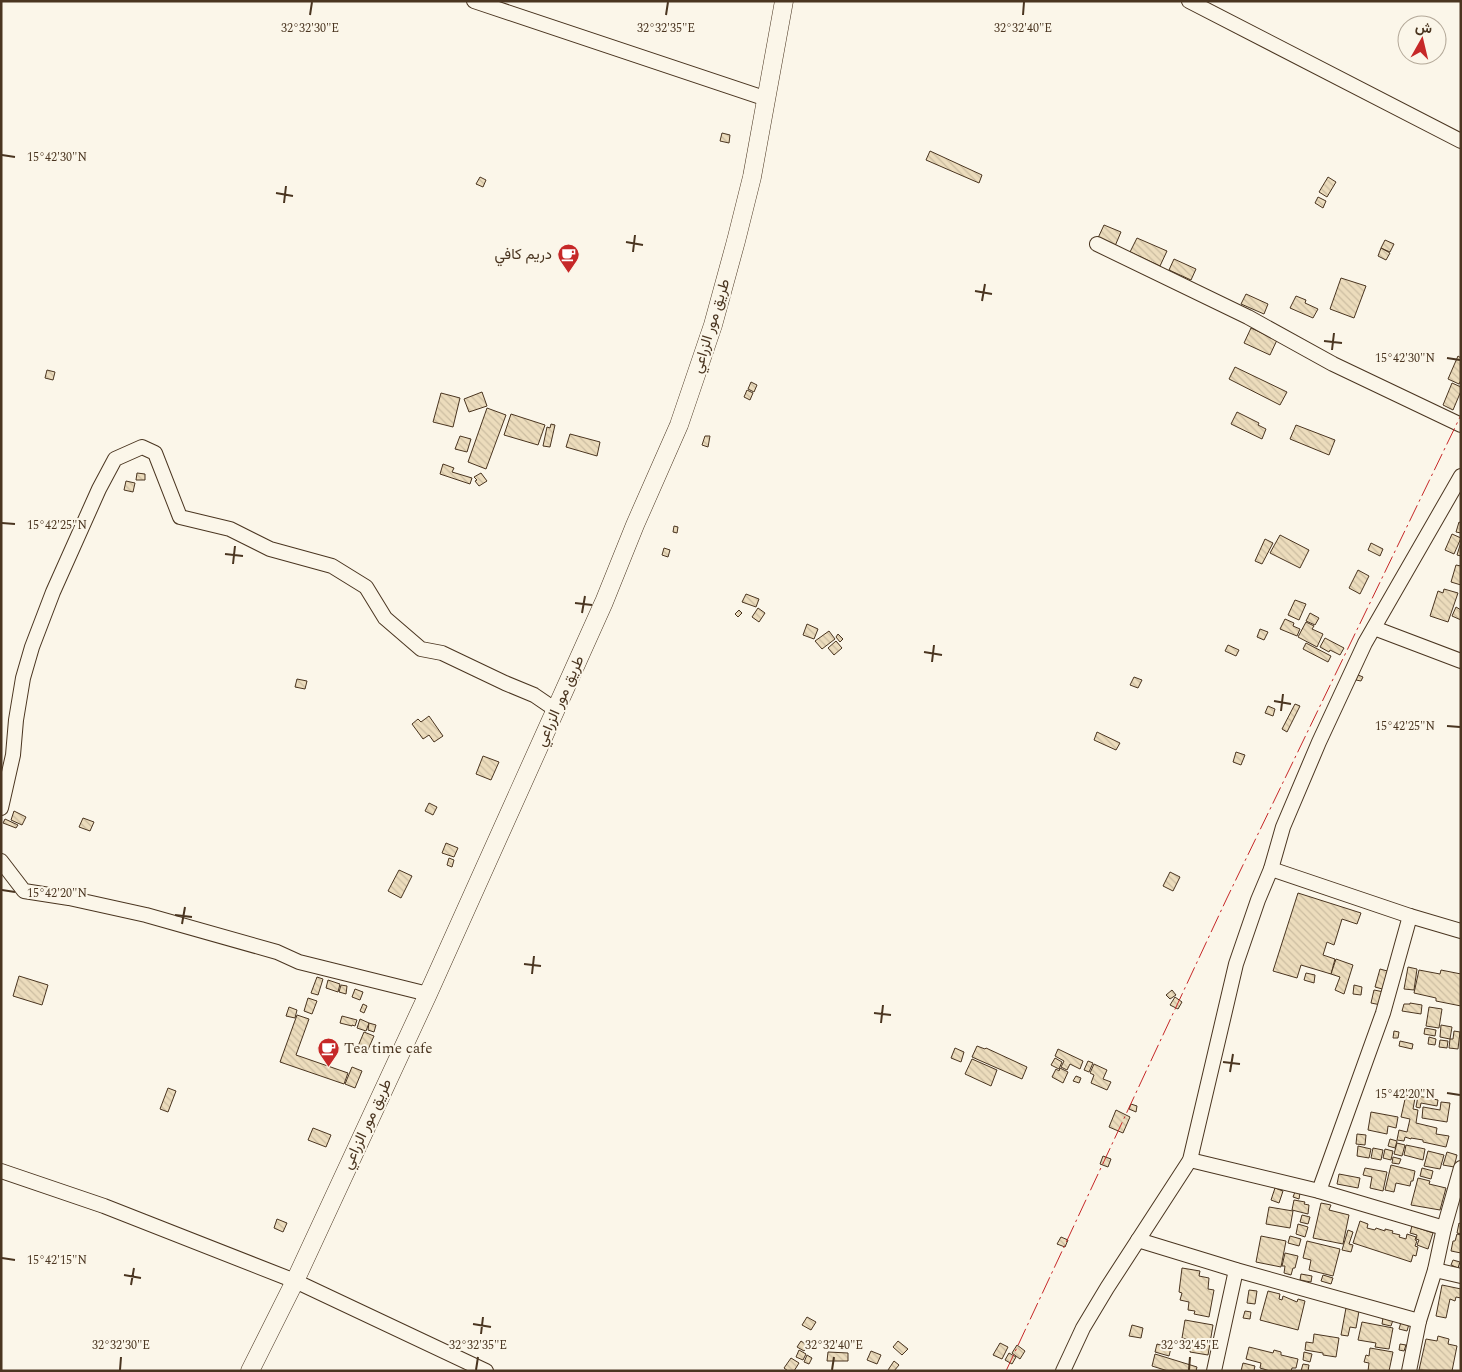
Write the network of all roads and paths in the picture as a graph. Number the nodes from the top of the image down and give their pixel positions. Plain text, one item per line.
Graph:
1 (474, 1) edge
2 (784, 1) edge
3 (1189, 1) edge
4 (767, 99) junction
5 (1461, 141) edge
6 (1097, 244) dead end
7 (1461, 425) edge
8 (1459, 482) edge
9 (1374, 628) junction
10 (1461, 661) edge
11 (556, 710) junction
12 (1, 808) edge
13 (1, 862) edge
14 (1271, 869) junction
15 (1410, 916) junction
16 (1461, 931) edge
17 (428, 994) junction
18 (1190, 1160) junction
19 (1461, 1168) edge
20 (1, 1171) edge
21 (1319, 1191) junction
22 (1444, 1228) junction
23 (1138, 1240) junction
24 (1236, 1270) junction
25 (1435, 1270) junction
26 (1461, 1276) edge
27 (295, 1282) junction
28 (1419, 1321) junction
29 (250, 1371) edge
30 (486, 1371) edge
31 (1063, 1371) edge
32 (1214, 1371) edge
33 (1409, 1371) edge

1 - 4 street
2 - 4 street, طريق مور الزراعي
3 - 5 street
4 - 11 street, طريق مور الزراعي
6 - 7 street
8 - 9 street
9 - 10 street
9 - 14 street
11 - 12 street
11 - 17 street, طريق مور الزراعي
13 - 17 street
14 - 15 street
14 - 18 street
15 - 16 street
15 - 21 street
17 - 27 street, طريق مور الزراعي
18 - 21 street
18 - 23 street
19 - 22 street
20 - 27 street
21 - 22 street
22 - 25 street
23 - 24 street
23 - 31 street
24 - 28 street
24 - 32 street
25 - 26 street
25 - 28 street
27 - 29 street, طريق مور الزراعي
27 - 30 street
28 - 33 street

